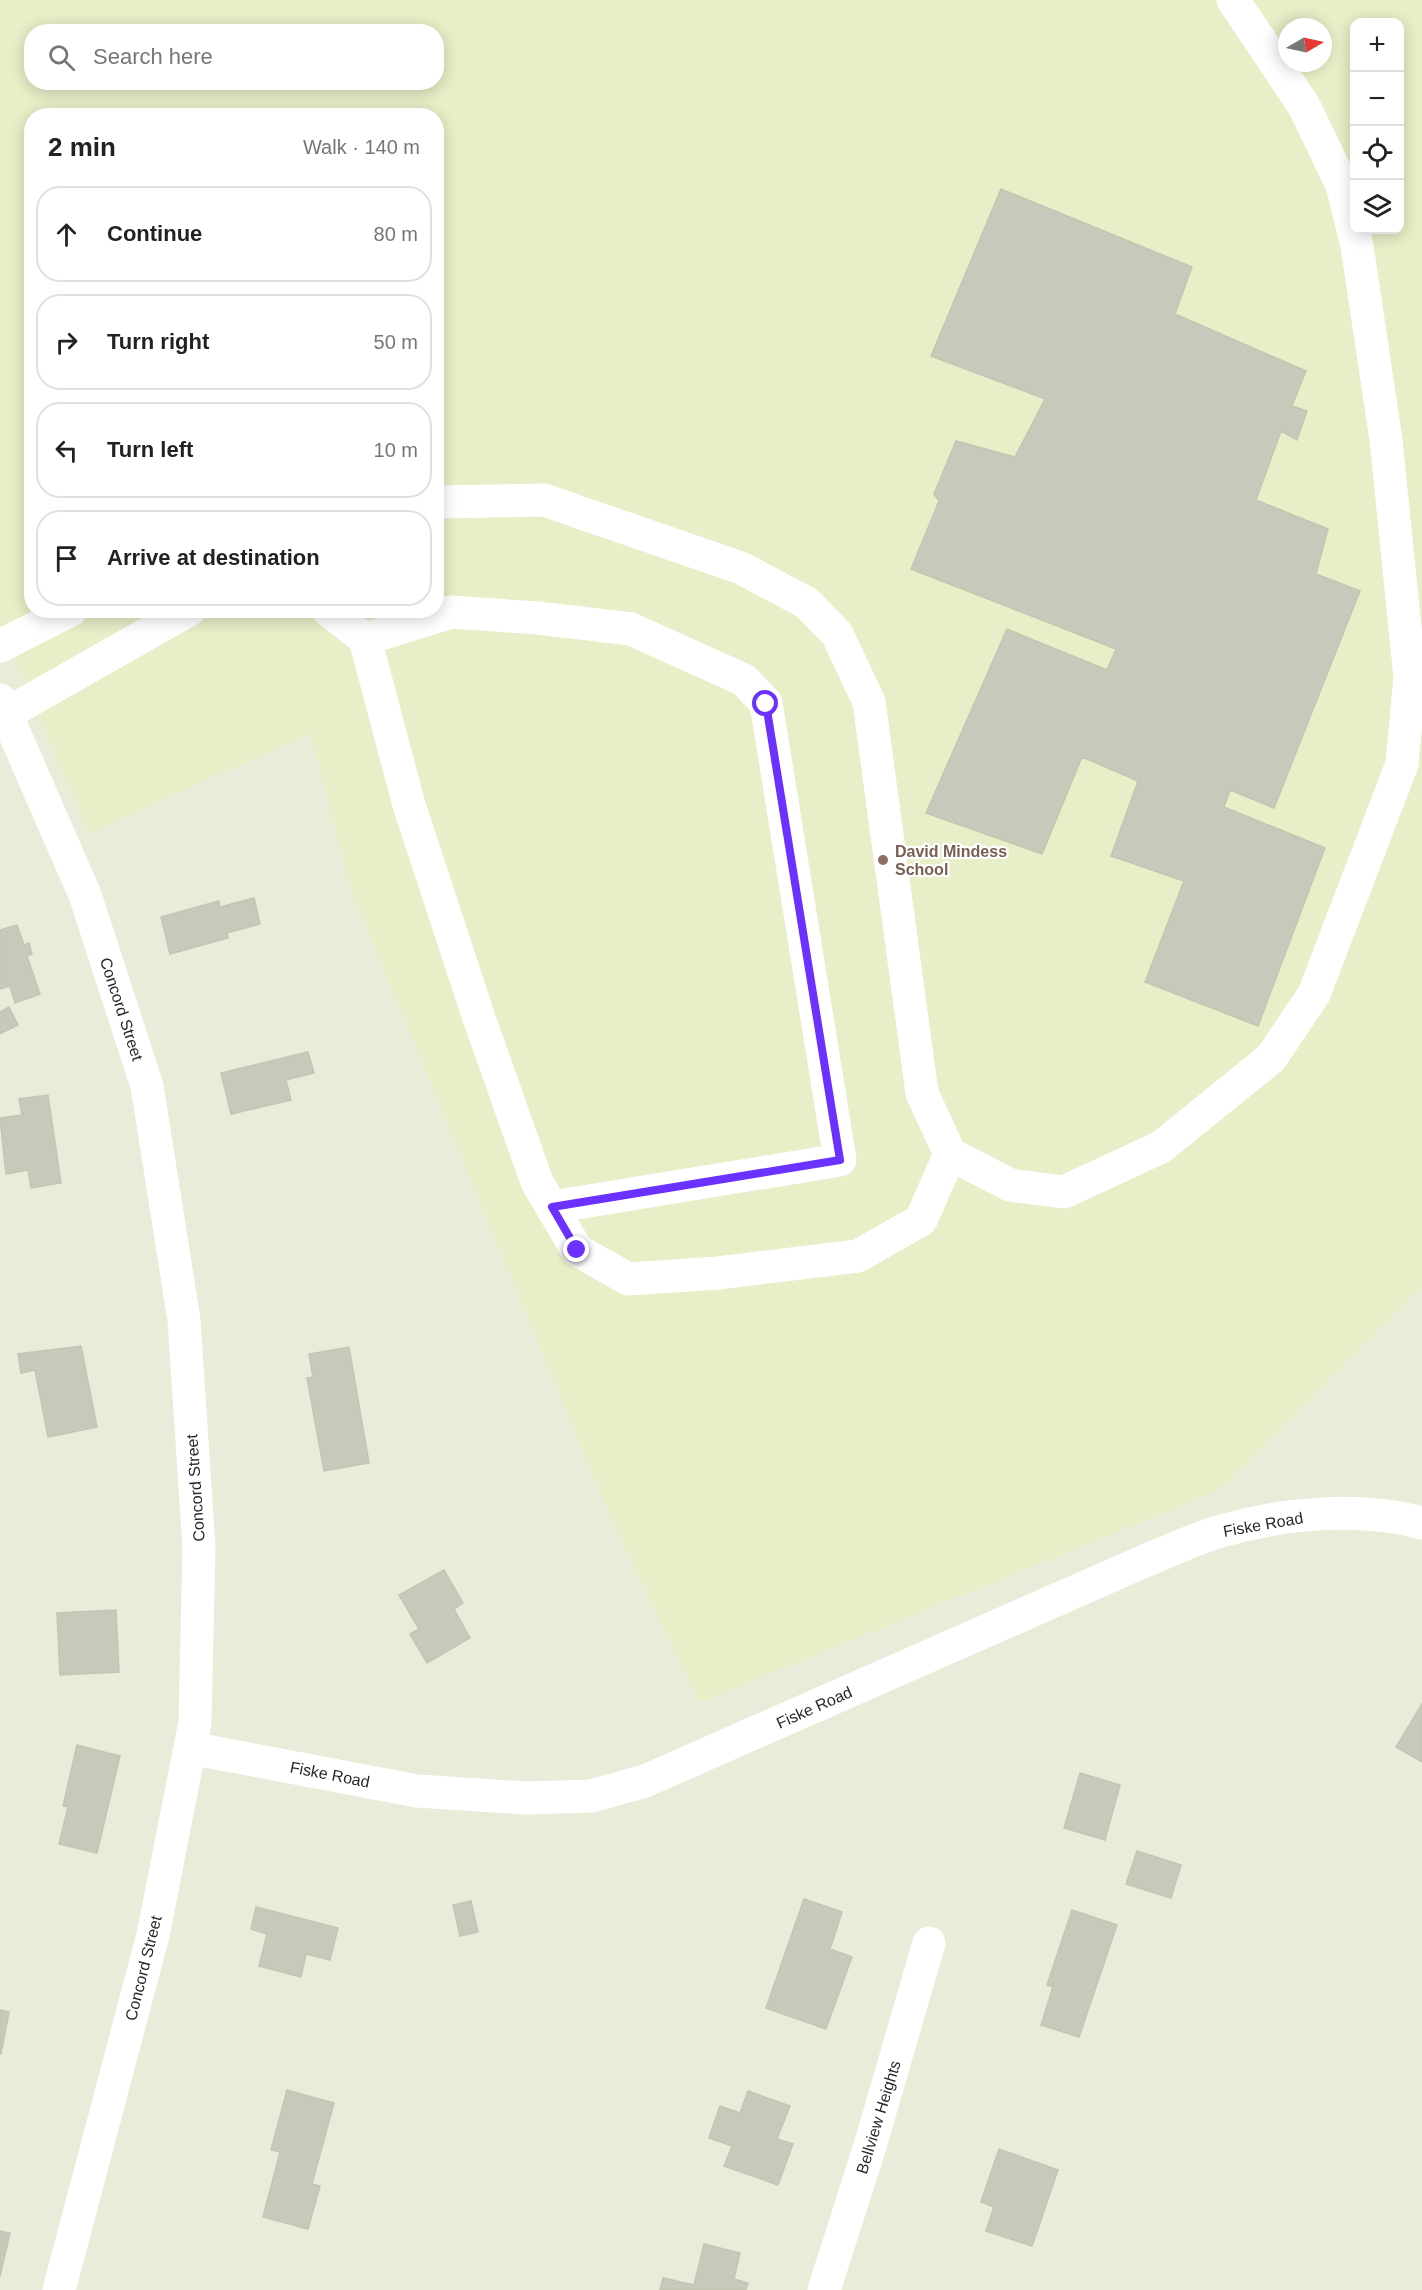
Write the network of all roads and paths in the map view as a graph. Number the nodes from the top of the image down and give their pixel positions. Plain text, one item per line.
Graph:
1 (1233, 0) edge
2 (444, 502) edge
3 (444, 614) edge
4 (55, 618) edge
5 (174, 618) edge
6 (338, 618) edge
7 (432, 618) edge
8 (365, 639) junction
9 (0, 646) edge
10 (3, 707) edge
11 (950, 1154) junction
12 (552, 1207) junction
13 (1422, 1523) edge
14 (190, 1748) junction
15 (929, 1943) dead end
16 (59, 2290) edge
17 (824, 2290) edge

1 - 11 street
2 - 11 street
3 - 12 street
4 - 9 street
5 - 10 street
6 - 8 street
7 - 8 street
8 - 12 street
10 - 14 street, Concord Street
11 - 12 street
13 - 14 street, Fiske Road
14 - 16 street, Concord Street
15 - 17 street, Bellview Heights

